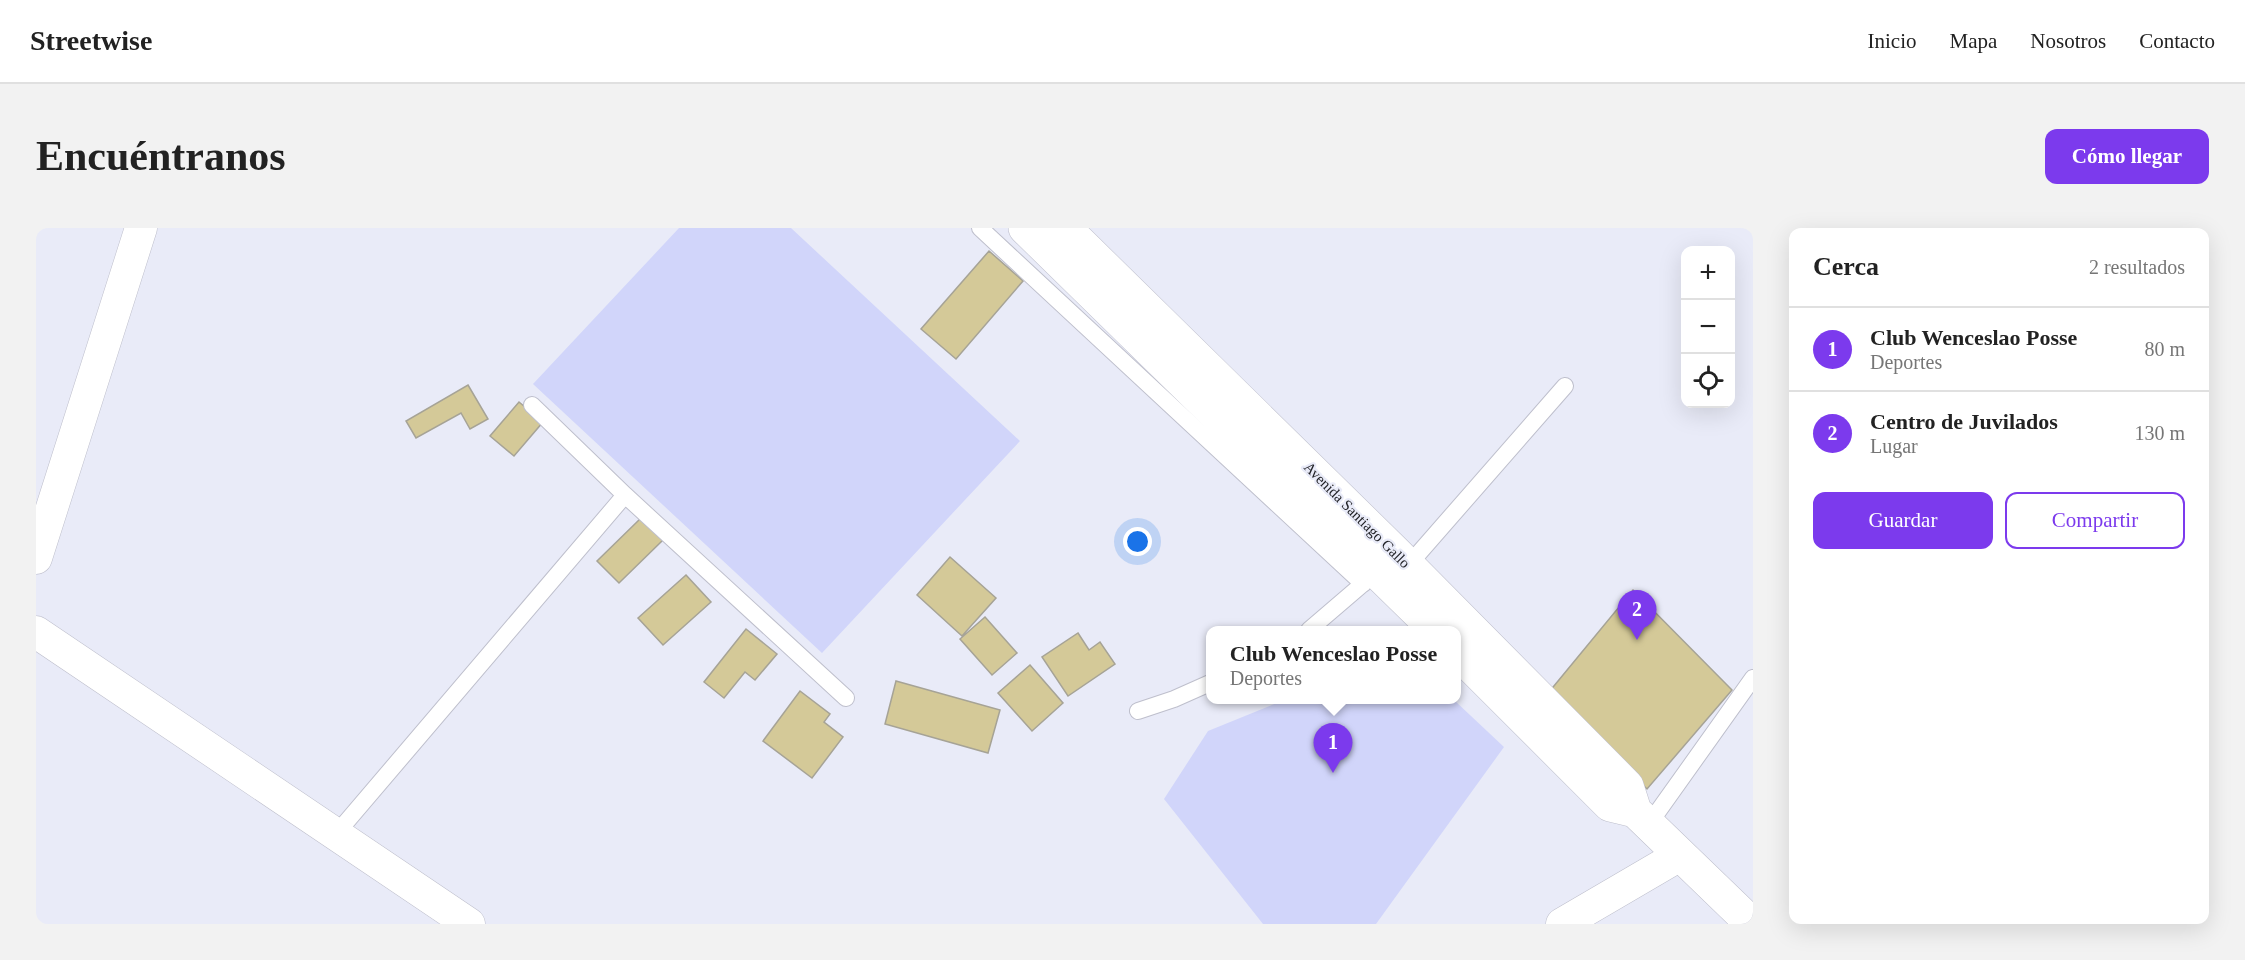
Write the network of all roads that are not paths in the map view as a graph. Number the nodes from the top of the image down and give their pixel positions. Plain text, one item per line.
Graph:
1 (141, 228) edge
2 (981, 228) edge
3 (1026, 228) edge
4 (1065, 228) edge
5 (1565, 386) dead end
6 (532, 405) dead end
7 (625, 495) junction
8 (36, 558) edge
9 (1387, 572) junction
10 (1314, 626) edge
11 (1433, 626) edge
12 (1448, 626) edge
13 (36, 632) edge
14 (1461, 638) edge
15 (1461, 656) edge
16 (1753, 678) edge
17 (1206, 685) edge
18 (846, 698) dead end
19 (1138, 711) dead end
20 (1642, 818) junction
21 (336, 834) junction
22 (1680, 855) junction
23 (469, 924) edge
24 (1562, 924) edge
25 (1752, 924) edge

1 - 8 street
2 - 9 lane
3 - 9 street, Avenida Santiago Gallo
4 - 9 street, Avenida Santiago Gallo
5 - 9 lane
6 - 7 lane
7 - 18 lane
7 - 21 lane
9 - 10 lane
9 - 11 street, Avenida Santiago Gallo
9 - 12 street, Avenida Santiago Gallo
13 - 21 street
14 - 20 street, Avenida Santiago Gallo
15 - 20 street, Avenida Santiago Gallo
16 - 20 lane
17 - 19 lane
20 - 22 street, Avenida Santiago Gallo
21 - 23 street
22 - 24 street
22 - 25 street, Avenida Santiago Gallo

